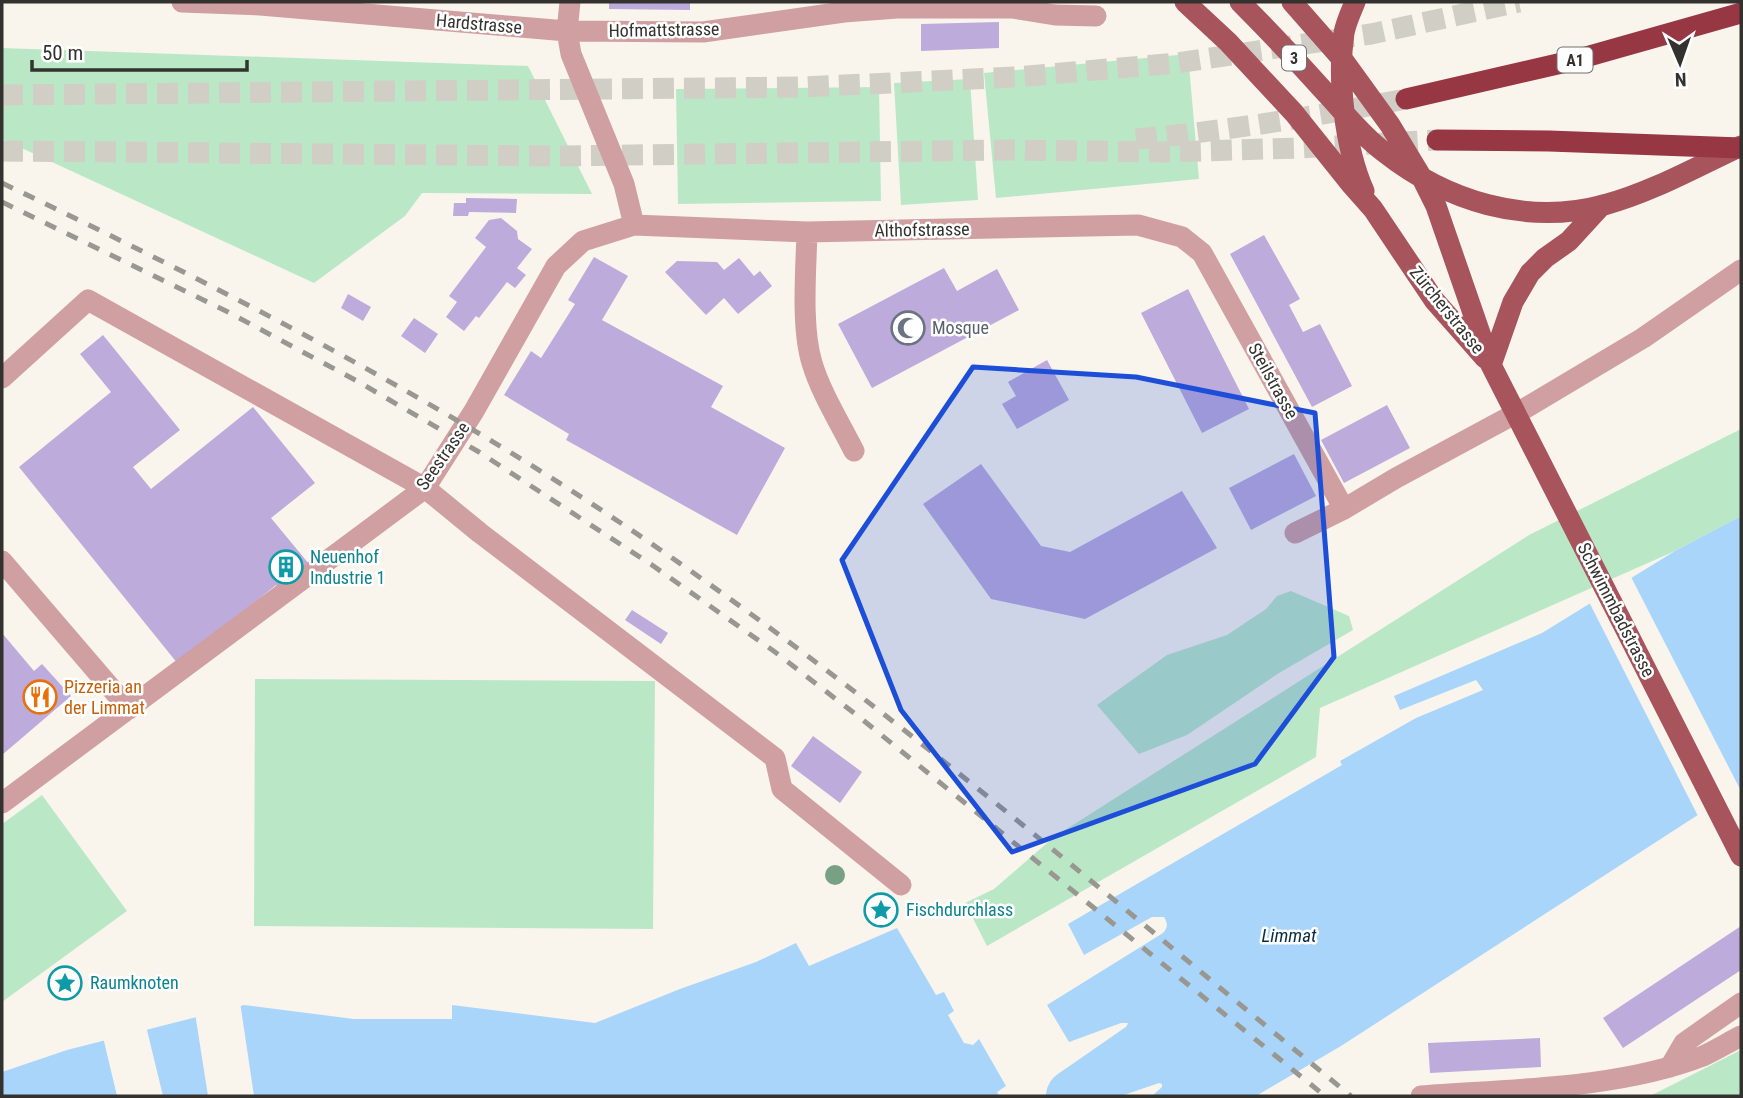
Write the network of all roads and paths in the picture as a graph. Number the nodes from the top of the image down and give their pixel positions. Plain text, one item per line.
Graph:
1 (181, 2) edge
2 (570, 2) edge
3 (1185, 2) edge
4 (1240, 2) edge
5 (1292, 2) edge
6 (1355, 2) edge
7 (1741, 13) edge
8 (1096, 16) dead end
9 (567, 31) junction
10 (1343, 60) junction
11 (1406, 99) tunnel mouth
12 (1346, 116) junction
13 (1437, 140) tunnel mouth
14 (1741, 147) edge
15 (1422, 178) junction
16 (1602, 205) junction
17 (1374, 209) junction
18 (634, 225) junction
19 (807, 232) junction
20 (1202, 253) joint
21 (1741, 271) edge
22 (1491, 365) junction
23 (2, 378) edge
24 (854, 451) dead end
25 (425, 488) junction
26 (1344, 509) junction
27 (1295, 533) dead end
28 (2, 561) edge
29 (129, 709) junction
30 (2, 803) edge
31 (1741, 856) edge
32 (901, 885) dead end
33 (1741, 1003) edge
34 (1741, 1035) edge
35 (1670, 1067) junction
36 (1421, 1096) edge

1 - 9 street, Hardstrasse
2 - 9 street
3 - 17 main road, Zürcherstrasse / 3
4 - 12 main road, 3
5 - 10 main road, Zürcherstrasse
6 - 10 main road, 3
7 - 11 highway, A1
8 - 9 street, Hofmattstrasse
9 - 18 street
10 - 12 main road, 3
10 - 15 main road, Zürcherstrasse
12 - 15 main road, 3
12 - 17 main road, 3
13 - 14 highway
14 - 16 main road, 3
15 - 16 main road, 3
15 - 22 main road, Zürcherstrasse
16 - 22 main road
17 - 22 main road, Zürcherstrasse / 3
18 - 19 street, Althofstrasse
18 - 25 street, Seestrasse
19 - 20 street, Althofstrasse
19 - 24 street
20 - 26 street, Steilstrasse
21 - 26 street
22 - 31 main road, Schwimmbadstrasse
23 - 25 street
25 - 29 street, Seestrasse
25 - 32 street
26 - 27 street
28 - 29 street
29 - 30 street, Seestrasse
33 - 35 street
34 - 35 street
35 - 36 street

